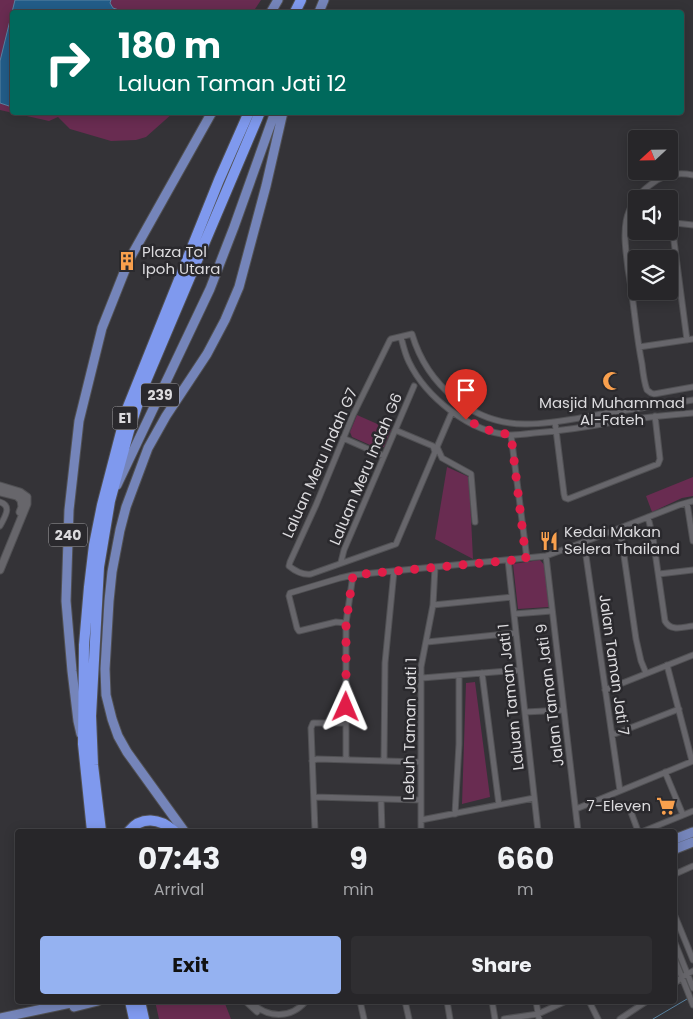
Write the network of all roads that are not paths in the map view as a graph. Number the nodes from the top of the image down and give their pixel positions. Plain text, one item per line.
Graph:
1 (210, 115) edge
2 (249, 115) edge
3 (259, 115) edge
4 (273, 115) edge
5 (282, 115) edge
6 (693, 175) edge
7 (643, 190) edge
8 (628, 212) edge
9 (678, 223) edge
10 (693, 225) edge
11 (674, 240) edge
12 (400, 337) junction
13 (690, 339) edge
14 (639, 347) junction
15 (414, 386) dead end
16 (693, 387) edge
17 (693, 400) edge
18 (452, 412) junction
19 (693, 413) edge
20 (655, 416) junction
21 (555, 422) junction
22 (395, 430) junction
23 (556, 432) junction
24 (511, 435) junction
25 (343, 438) junction
26 (384, 456) junction
27 (0, 486) edge
28 (0, 492) edge
29 (24, 499) junction
30 (110, 501) junction
31 (0, 502) edge
32 (690, 502) edge
33 (648, 517) junction
34 (475, 522) dead end
35 (0, 526) edge
36 (620, 528) junction
37 (693, 541) edge
38 (584, 542) junction
39 (546, 556) junction
40 (0, 558) edge
41 (526, 559) junction
42 (508, 560) junction
43 (342, 562) junction
44 (435, 567) junction
45 (0, 570) edge
46 (693, 570) edge
47 (394, 571) junction
48 (659, 574) junction
49 (353, 575) junction
50 (512, 596) junction
51 (433, 605) junction
52 (552, 611) junction
53 (514, 614) junction
54 (346, 623) junction
55 (693, 626) edge
56 (516, 633) junction
57 (427, 642) junction
58 (693, 654) edge
59 (667, 665) junction
60 (520, 670) junction
61 (482, 673) junction
62 (646, 674) junction
63 (459, 675) junction
64 (422, 678) junction
65 (605, 690) junction
66 (679, 709) junction
67 (564, 710) junction
68 (525, 712) junction
69 (346, 723) junction
70 (612, 736) junction
71 (83, 744) junction
72 (312, 760) junction
73 (346, 760) junction
74 (384, 761) junction
75 (693, 761) edge
76 (421, 762) junction
77 (665, 772) junction
78 (620, 791) junction
79 (314, 797) junction
80 (534, 798) junction
81 (381, 799) junction
82 (421, 800) junction
83 (499, 805) junction
84 (576, 809) junction
85 (693, 811) edge
86 (631, 812) dead end
87 (456, 814) junction
88 (683, 815) junction
89 (421, 820) junction
90 (92, 829) edge
91 (101, 829) edge
92 (131, 829) edge
93 (172, 829) edge
94 (183, 829) edge
95 (315, 829) edge
96 (382, 829) edge
97 (421, 829) edge
98 (538, 829) edge
99 (578, 829) edge
100 (637, 829) edge
101 (649, 829) edge
102 (693, 832) edge
103 (677, 839) edge
104 (693, 842) edge
105 (677, 848) edge
106 (693, 866) edge
107 (677, 873) edge
108 (677, 921) edge
109 (677, 947) edge
110 (693, 960) edge
111 (677, 965) edge
112 (690, 974) edge
113 (683, 979) junction
114 (677, 982) edge
115 (693, 988) edge
116 (66, 1004) edge
117 (86, 1004) edge
118 (131, 1004) edge
119 (141, 1004) edge
120 (248, 1004) edge
121 (253, 1004) edge
122 (305, 1004) edge
123 (306, 1004) edge
124 (361, 1004) edge
125 (406, 1004) edge
126 (448, 1004) edge
127 (492, 1004) edge
128 (561, 1004) edge
129 (590, 1004) edge
130 (636, 1004) edge
131 (643, 1004) edge
132 (693, 1005) edge
133 (638, 1008) junction
134 (539, 1016) edge
135 (0, 1018) edge
136 (28, 1019) edge
137 (134, 1019) edge
138 (144, 1019) edge
139 (279, 1019) edge
140 (364, 1019) edge
141 (409, 1019) edge
142 (450, 1019) edge
143 (495, 1019) edge
144 (504, 1019) edge
145 (598, 1019) edge
146 (620, 1019) edge

1 - 71 main road, 240
2 - 71 highway, E1
3 - 30 highway, E1
4 - 30 main road, 239
5 - 94 main road
6 - 7 street
8 - 14 street
9 - 10 street
11 - 13 street
12 - 18 street
12 - 21 street
12 - 25 street, Laluan Meru Indah G7
13 - 14 street
14 - 16 street
15 - 22 street, Laluan Meru Indah G6
17 - 21 street
18 - 24 street
18 - 34 street
19 - 20 street
20 - 23 street
20 - 23 street
21 - 23 street
22 - 26 street, Laluan Meru Indah G6
22 - 43 street
23 - 24 street
24 - 41 street
25 - 26 street
25 - 43 street, Laluan Meru Indah G7
26 - 43 street, Laluan Meru Indah G6
27 - 29 street
28 - 29 street
29 - 40 street
29 - 45 street
30 - 91 highway, E1
31 - 35 street
32 - 33 street
32 - 37 street
33 - 36 street
33 - 48 street
36 - 38 street
36 - 62 street
38 - 39 street
38 - 65 street, Jalan Taman Jati 7
39 - 41 street
39 - 52 street, Jalan Taman Jati 9
41 - 42 street
42 - 44 street
42 - 50 street, Laluan Taman Jati 1
44 - 47 street
44 - 51 street, Lebuh Taman Jati 1
46 - 48 street
47 - 49 street
47 - 74 street
48 - 55 street
49 - 54 street
49 - 54 street
50 - 51 street
50 - 53 street, Laluan Taman Jati 1
51 - 57 street, Lebuh Taman Jati 1
52 - 53 street
52 - 67 street, Jalan Taman Jati 9
53 - 56 street, Laluan Taman Jati 1
54 - 69 street
56 - 57 street
56 - 60 street, Laluan Taman Jati 1
57 - 64 street, Lebuh Taman Jati 1
58 - 59 street
59 - 62 street
59 - 66 street
60 - 61 street
60 - 68 street, Laluan Taman Jati 1
61 - 63 street
61 - 83 street
62 - 65 street
63 - 64 street
63 - 87 street
64 - 76 street, Lebuh Taman Jati 1
65 - 70 street, Jalan Taman Jati 7
66 - 70 street
66 - 75 street
67 - 68 street
67 - 84 street, Jalan Taman Jati 9
68 - 80 street, Laluan Taman Jati 1
69 - 72 street
69 - 73 street
70 - 78 street, Jalan Taman Jati 7
71 - 90 highway, E1
72 - 73 street
72 - 79 street
73 - 74 street
74 - 76 street
75 - 77 street
76 - 82 street, Lebuh Taman Jati 1
77 - 78 street
77 - 88 street
78 - 84 street
79 - 81 street
79 - 95 street
80 - 83 street
80 - 98 street, Laluan Taman Jati 1
81 - 82 street
81 - 96 street
82 - 89 street, Lebuh Taman Jati 1
83 - 87 street
84 - 99 street, Jalan Taman Jati 9
85 - 88 street
86 - 100 street
87 - 89 street
88 - 101 street
89 - 97 street, Lebuh Taman Jati 1
92 - 93 highway
102 - 103 main road
104 - 105 main road
106 - 107 street
108 - 110 street
109 - 112 street
111 - 113 street
112 - 113 street
112 - 115 street
113 - 114 street
113 - 132 street
116 - 135 main road
117 - 136 main road
118 - 137 highway
119 - 138 highway
120 - 139 street
121 - 122 street
123 - 139 street
124 - 140 street
125 - 141 street
126 - 142 street
127 - 143 street
128 - 134 street
129 - 145 street
130 - 133 street
131 - 133 street
133 - 146 street
134 - 144 street

